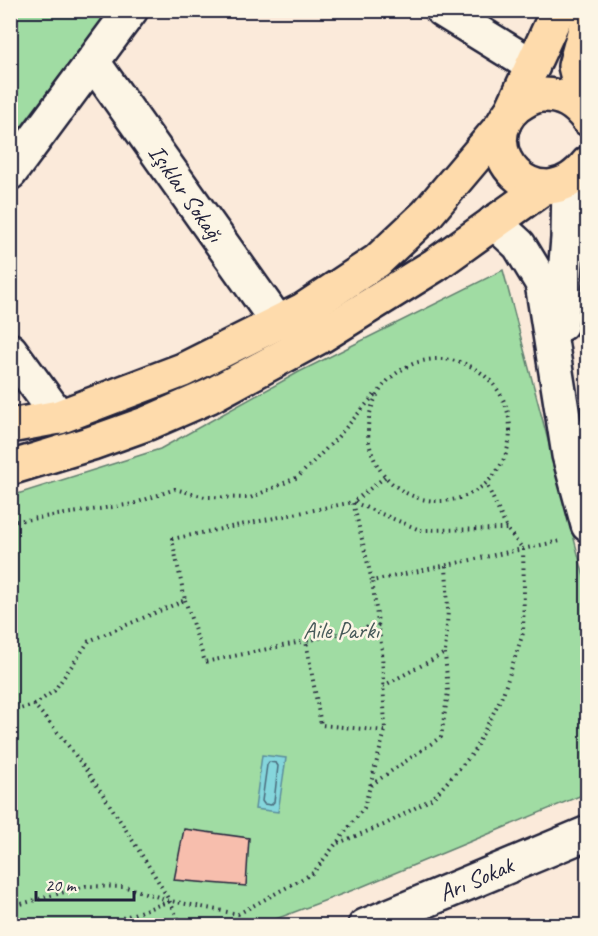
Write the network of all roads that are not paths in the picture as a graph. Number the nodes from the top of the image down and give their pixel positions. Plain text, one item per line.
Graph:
1 (131, 10) edge
2 (442, 10) edge
3 (558, 10) edge
4 (588, 18) edge
5 (93, 62) junction
6 (533, 66) junction
7 (508, 117) junction
8 (588, 119) edge
9 (10, 173) edge
10 (567, 177) edge
11 (495, 222) junction
12 (278, 323) junction
13 (10, 350) edge
14 (555, 361) junction
15 (59, 417) junction
16 (10, 426) edge
17 (578, 452) edge
18 (10, 468) edge
19 (577, 533) edge
20 (588, 833) edge
21 (365, 926) edge

1 - 5 street
2 - 6 street
3 - 6 main road
4 - 8 main road
5 - 9 street
5 - 12 street, Işıklar Sokağı
6 - 7 main road
7 - 8 main road
7 - 10 main road
7 - 12 main road
10 - 11 main road
10 - 14 street
11 - 14 street
11 - 18 main road
12 - 15 main road
13 - 15 street
14 - 17 street
15 - 16 main road
17 - 19 street
20 - 21 street, Arı Sokak

